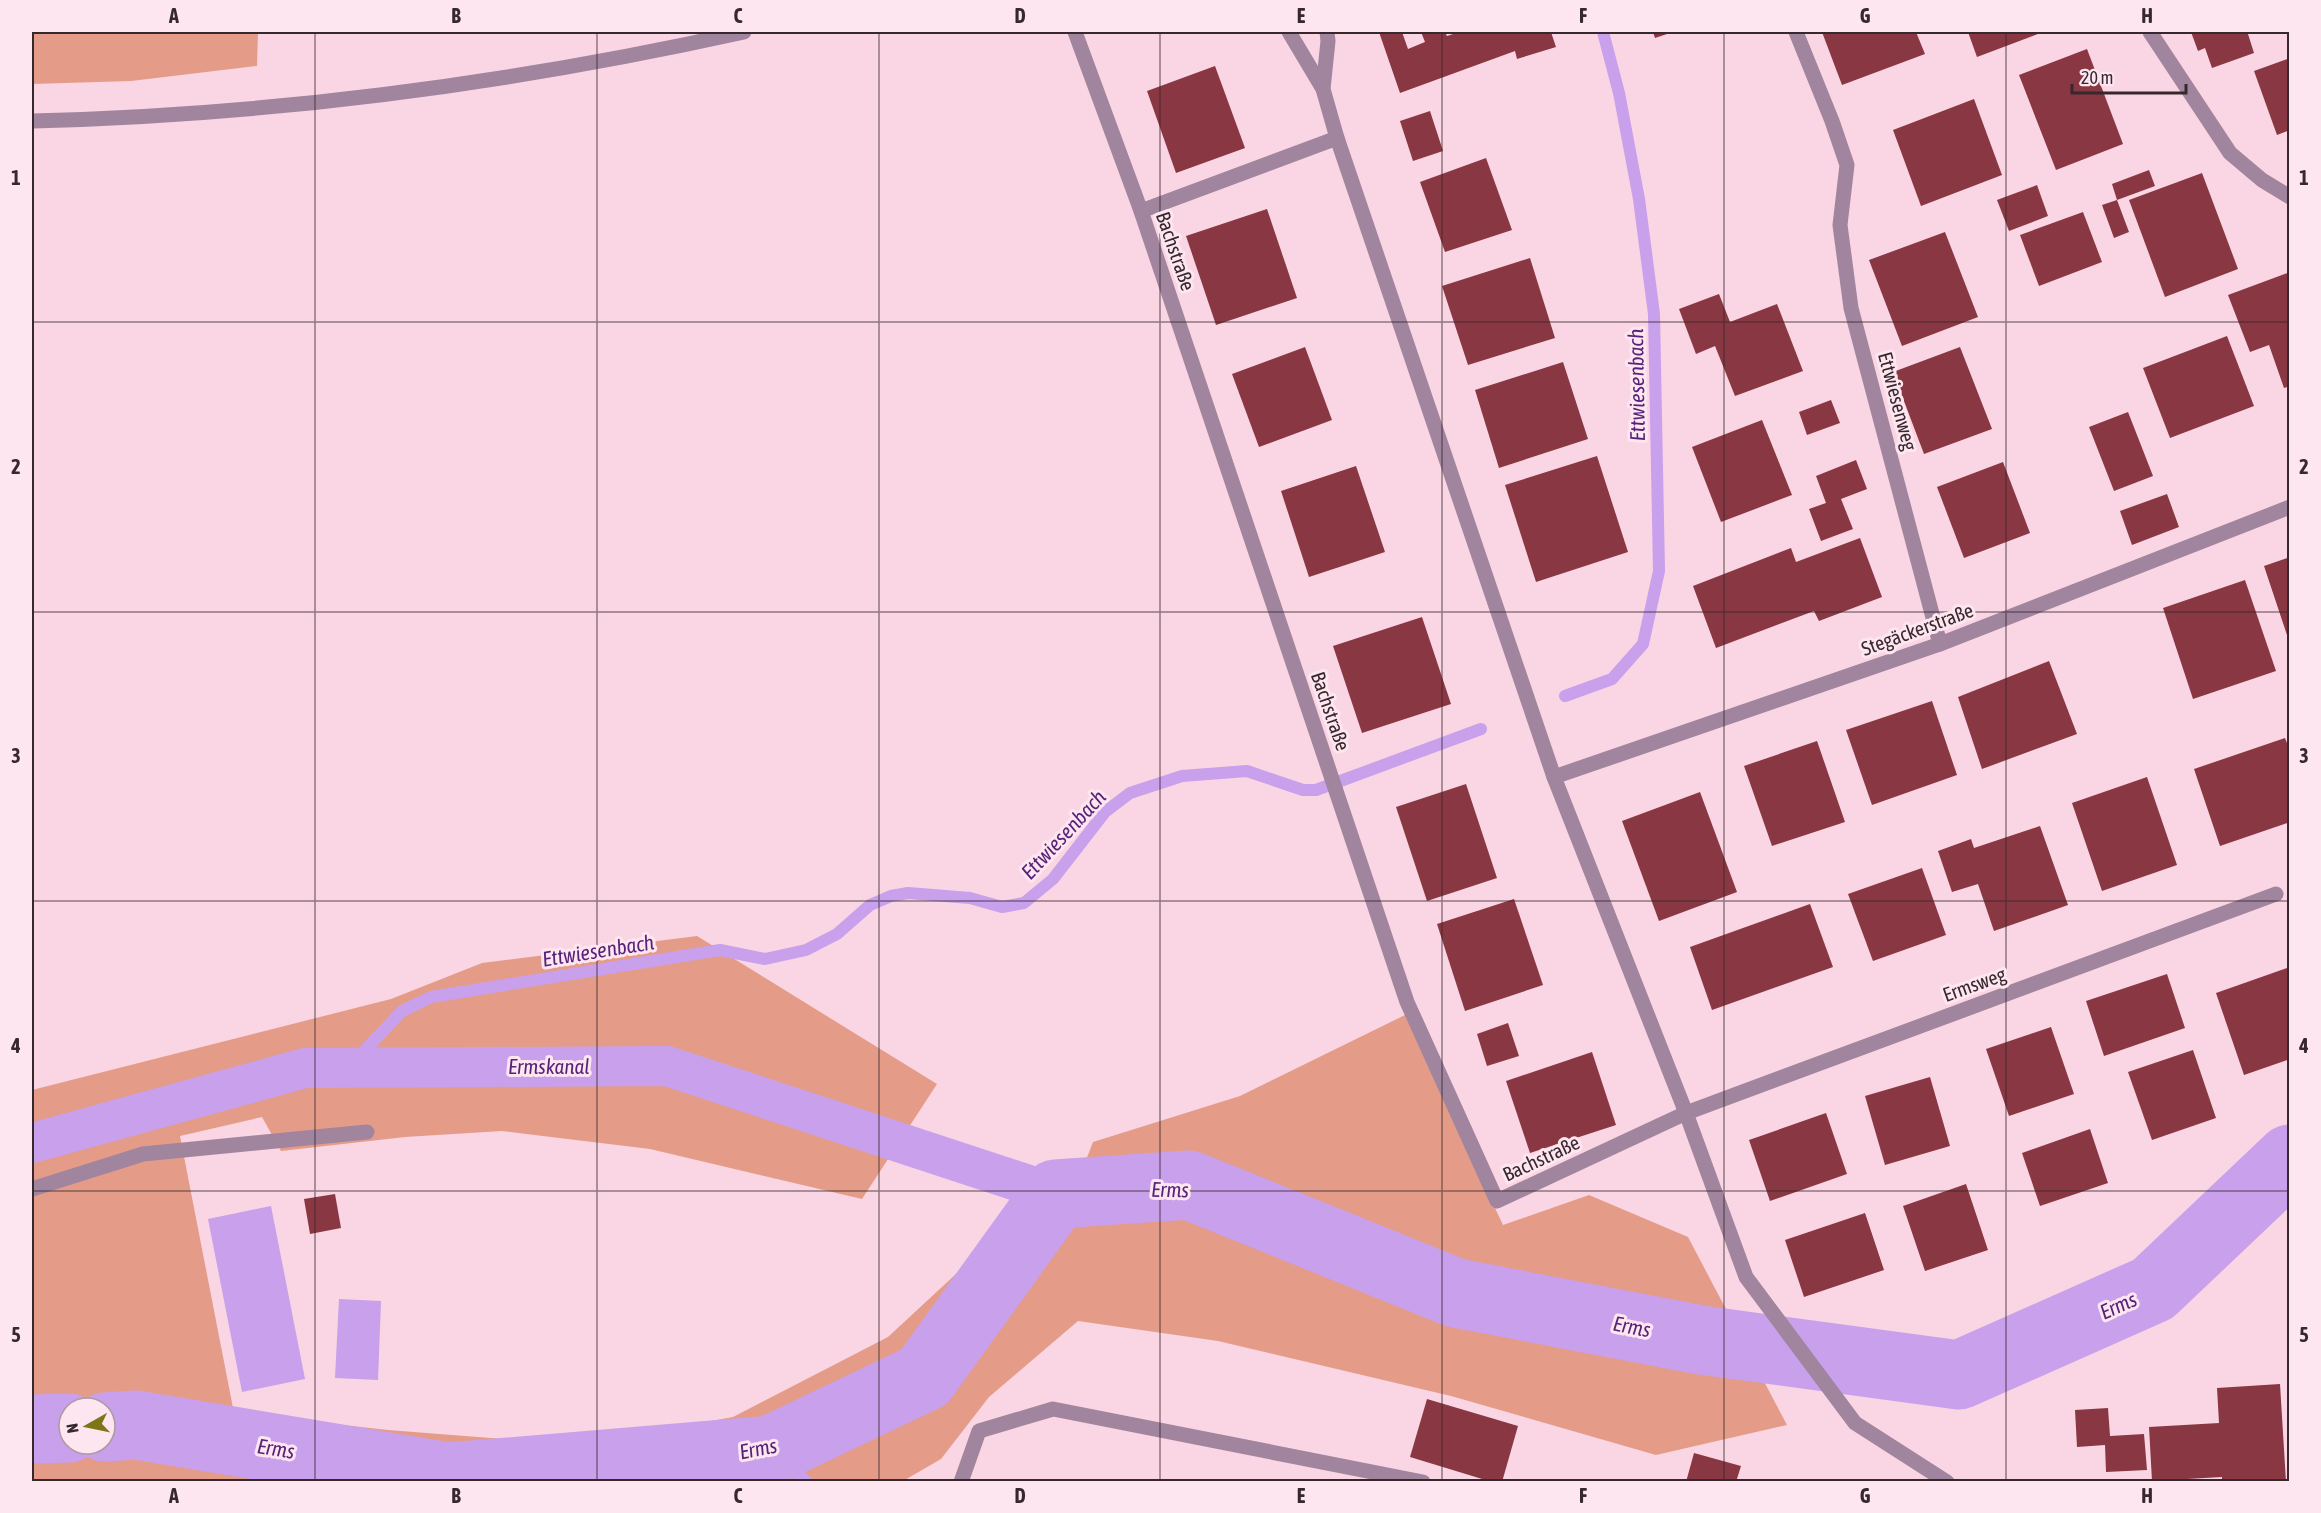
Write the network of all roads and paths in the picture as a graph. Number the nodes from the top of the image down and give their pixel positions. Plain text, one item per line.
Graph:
1 (744, 32) edge
2 (1075, 32) edge
3 (1288, 32) edge
4 (1327, 32) edge
5 (1796, 32) edge
6 (2151, 32) edge
7 (1323, 89) junction
8 (32, 121) edge
9 (1337, 138) junction
10 (2289, 197) edge
11 (1140, 211) junction
12 (2289, 507) edge
13 (1940, 644) junction
14 (1554, 777) junction
15 (2276, 894) dead end
16 (1686, 1113) junction
17 (367, 1132) dead end
18 (32, 1189) edge
19 (961, 1482) edge
20 (1423, 1482) edge
21 (1947, 1482) edge

1 - 8 street
2 - 11 street, Bachstraße
3 - 7 street
4 - 7 street
5 - 13 street, Ettwiesenweg
6 - 10 street
7 - 9 street
9 - 11 street
9 - 14 street
11 - 16 street, Bachstraße
12 - 13 street, Stegäckerstraße
13 - 14 street, Stegäckerstraße
14 - 16 street
15 - 16 street, Ermsweg
16 - 21 street
17 - 18 street
19 - 20 street

